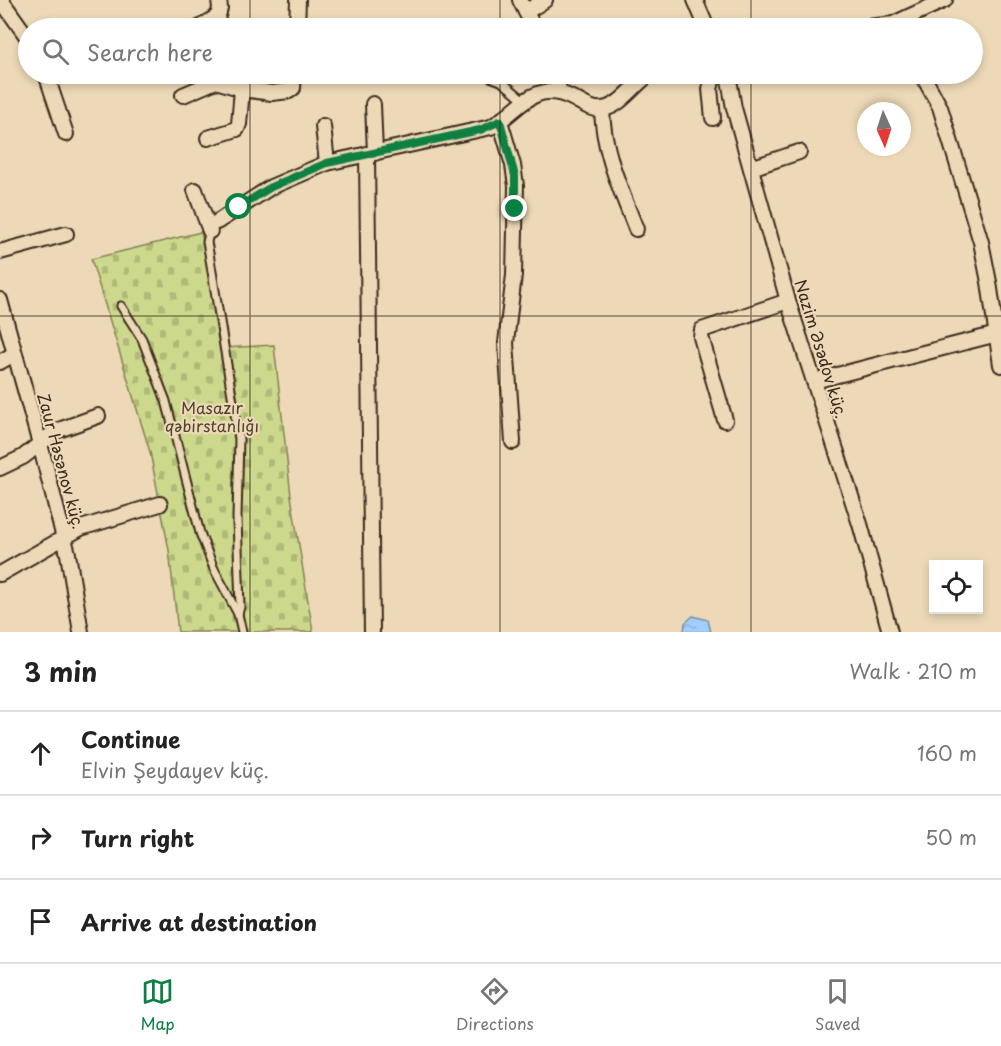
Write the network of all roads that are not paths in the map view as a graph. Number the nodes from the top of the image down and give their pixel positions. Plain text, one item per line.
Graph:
1 (0, 0) edge
2 (219, 0) edge
3 (298, 0) edge
4 (545, 0) edge
5 (695, 0) edge
6 (945, 0) edge
7 (523, 6) edge
8 (215, 18) edge
9 (297, 18) edge
10 (703, 18) edge
11 (910, 18) edge
12 (18, 24) edge
13 (49, 84) edge
14 (209, 84) edge
15 (227, 84) edge
16 (293, 84) edge
17 (505, 84) edge
18 (558, 84) edge
19 (638, 84) edge
20 (712, 84) edge
21 (730, 84) edge
22 (927, 84) edge
23 (242, 88) junction
24 (560, 93) junction
25 (183, 95) dead end
26 (524, 100) junction
27 (373, 104) dead end
28 (602, 109) junction
29 (713, 118) dead end
30 (500, 121) junction
31 (323, 126) dead end
32 (66, 134) dead end
33 (208, 138) dead end
34 (799, 152) dead end
35 (371, 154) junction
36 (327, 163) junction
37 (751, 168) junction
38 (195, 190) dead end
39 (214, 226) junction
40 (636, 229) dead end
41 (66, 234) dead end
42 (0, 252) edge
43 (0, 300) edge
44 (788, 301) junction
45 (121, 306) dead end
46 (999, 334) edge
47 (14, 354) junction
48 (0, 362) edge
49 (1001, 365) edge
50 (814, 381) junction
51 (98, 416) dead end
52 (725, 420) dead end
53 (513, 442) dead end
54 (40, 444) junction
55 (0, 468) edge
56 (160, 504) dead end
57 (64, 538) junction
58 (0, 574) edge
59 (238, 614) junction
60 (81, 632) edge
61 (242, 632) edge
62 (372, 632) edge
63 (890, 632) edge

1 - 12 street
2 - 8 street
3 - 9 street
4 - 7 street
5 - 10 street
6 - 11 street
13 - 32 street
14 - 25 street
15 - 23 street
16 - 23 street
17 - 26 lane
18 - 24 street
19 - 28 street
20 - 29 street
21 - 37 street, Nazim Əsədov küç.
22 - 46 street
23 - 33 street
24 - 26 street
24 - 28 street
26 - 30 street
27 - 35 street
28 - 40 street
30 - 35 street
30 - 53 street
31 - 36 street
34 - 37 street
35 - 36 street
35 - 62 street
36 - 39 street
37 - 44 street, Nazim Əsədov küç.
38 - 39 street
39 - 59 lane
41 - 42 street
43 - 47 street, Zaur Həsənov küç.
44 - 50 street, Nazim Əsədov küç.
44 - 52 street
45 - 59 lane
46 - 49 street
46 - 50 street
47 - 48 street
47 - 54 street, Zaur Həsənov küç.
50 - 63 street, Nazim Əsədov küç.
51 - 54 street
54 - 55 street
54 - 57 street, Zaur Həsənov küç.
56 - 57 street
57 - 58 street
57 - 60 street, Zaur Həsənov küç.
59 - 61 lane

